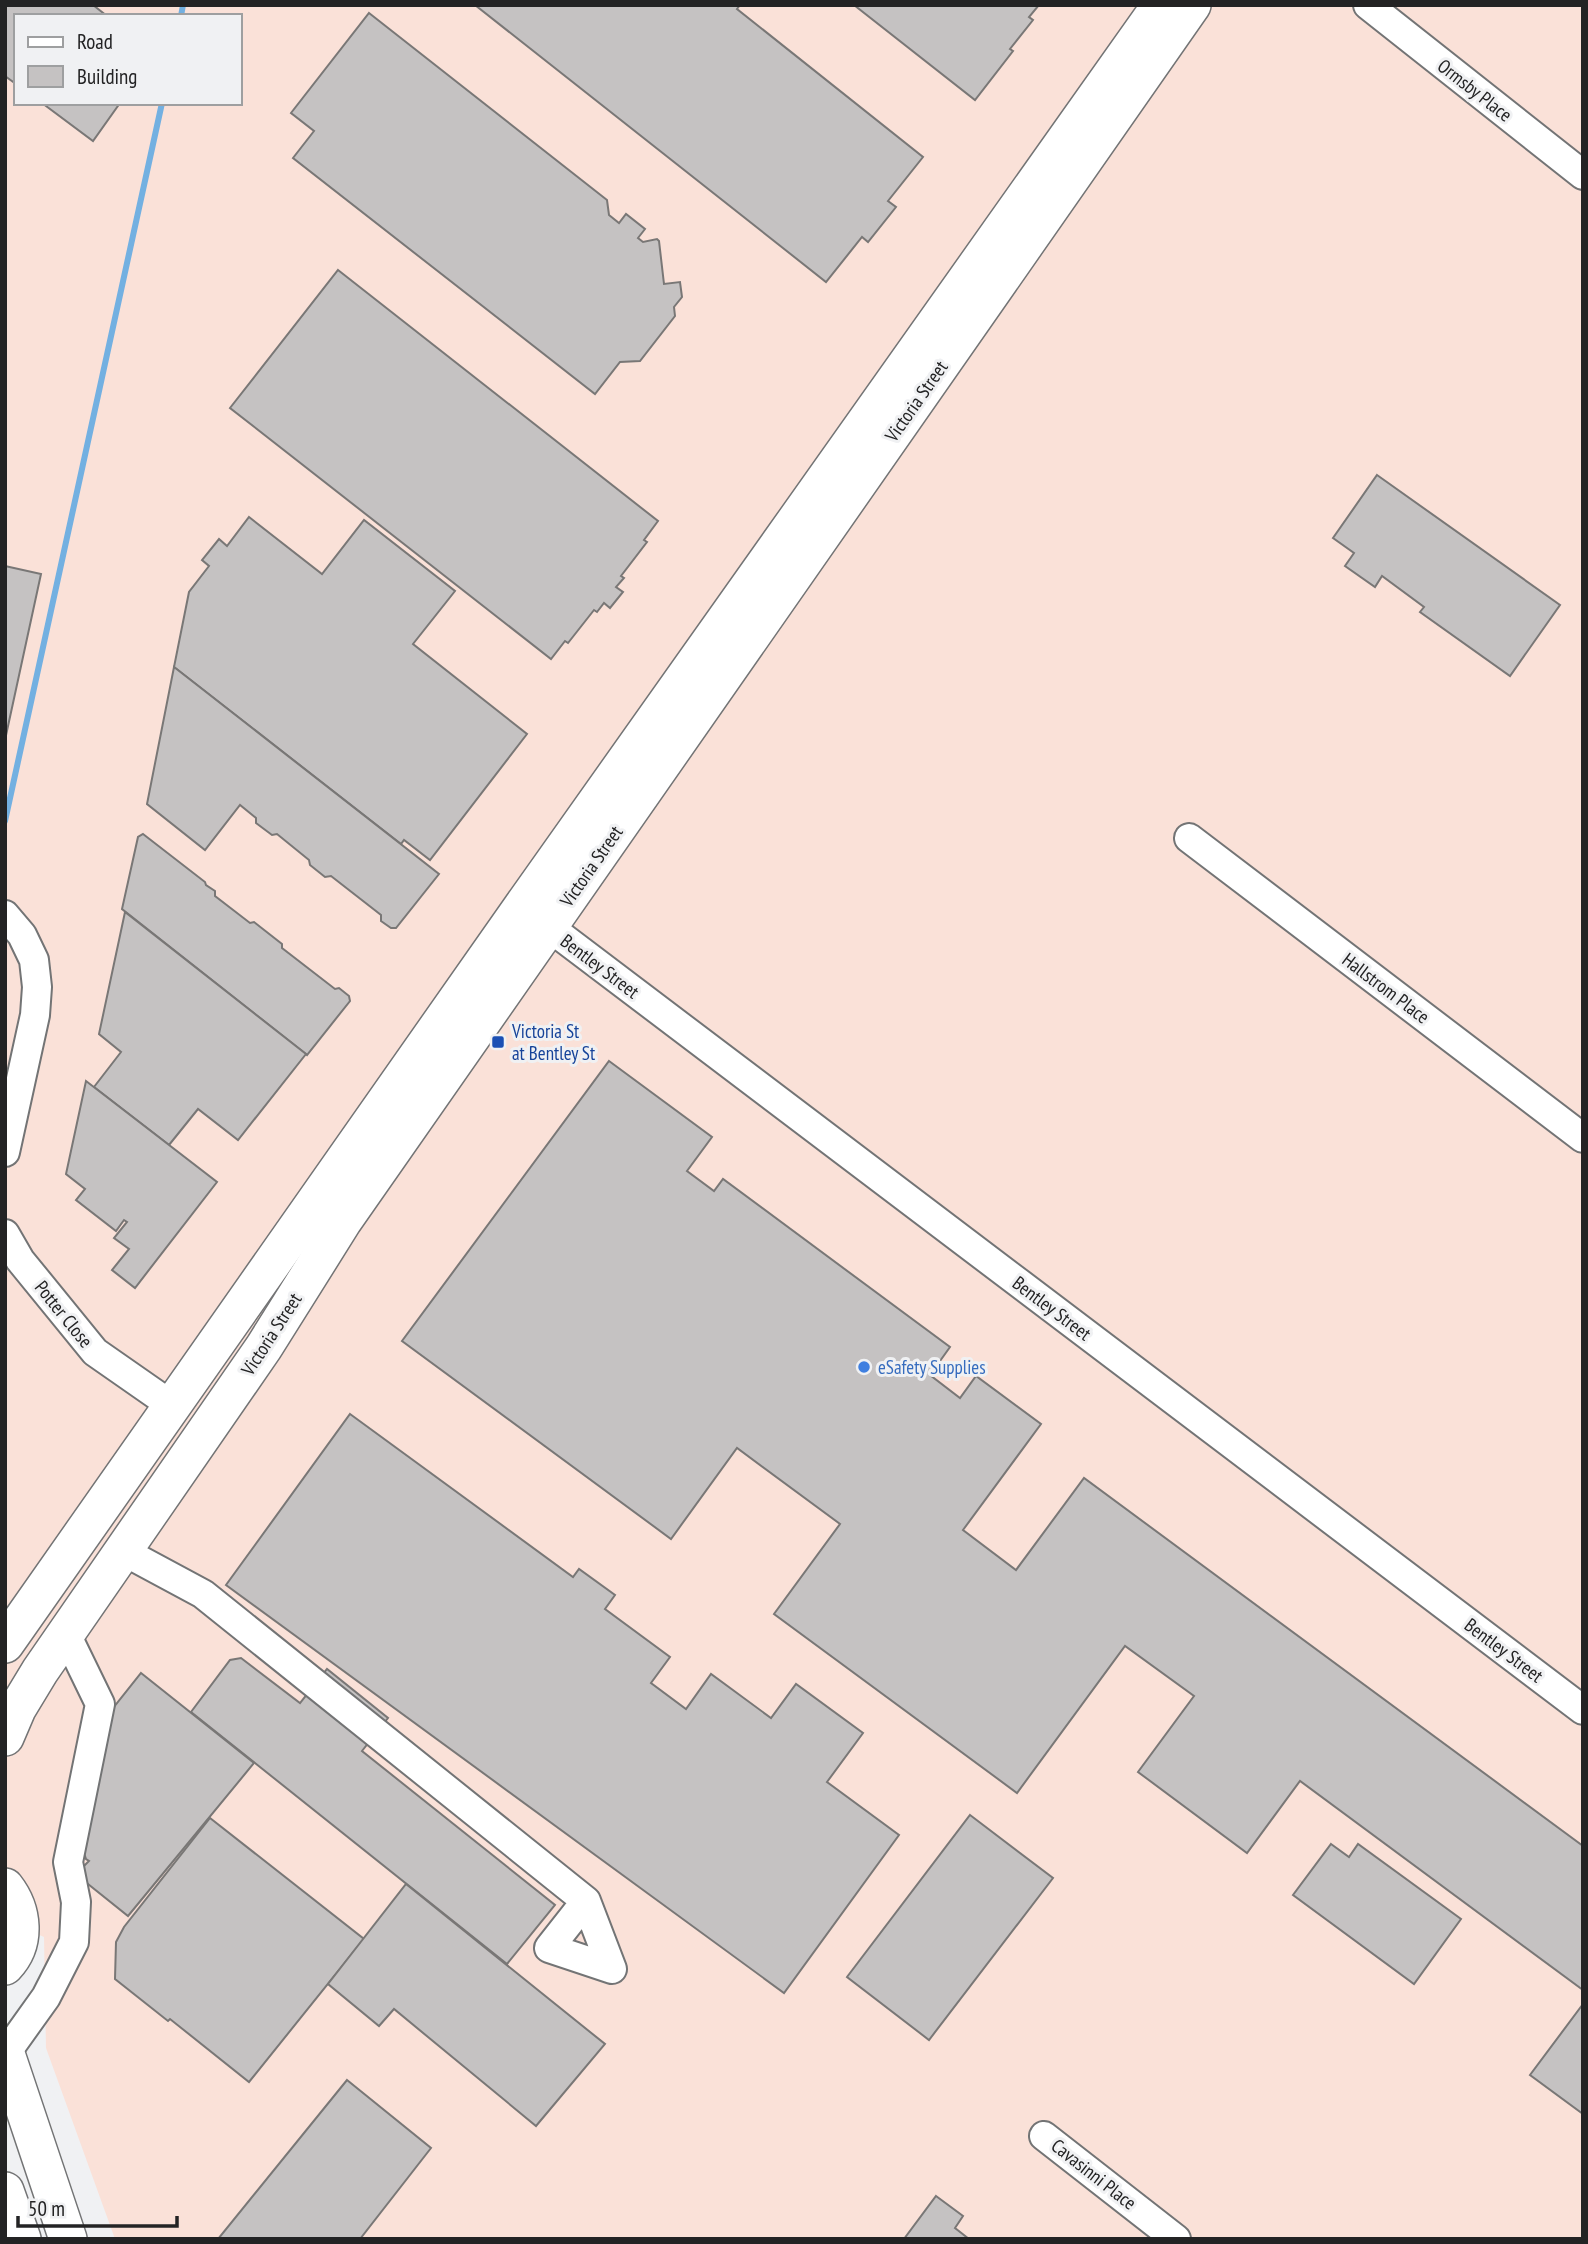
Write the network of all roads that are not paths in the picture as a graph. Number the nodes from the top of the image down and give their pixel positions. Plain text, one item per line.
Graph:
1 (1161, 5) edge
2 (1192, 5) edge
3 (1367, 5) edge
4 (1583, 176) edge
5 (1189, 838) dead end
6 (5, 915) edge
7 (536, 917) junction
8 (1583, 1138) edge
9 (5, 1152) edge
10 (5, 1234) edge
11 (171, 1405) junction
12 (123, 1551) junction
13 (66, 1633) junction
14 (5, 1644) edge
15 (1583, 1710) edge
16 (5, 1737) edge
17 (5, 1886) edge
18 (586, 1901) dead end
19 (7, 1969) edge
20 (5, 2052) edge
21 (1044, 2136) dead end
22 (5, 2191) edge
23 (22, 2239) edge
24 (68, 2239) edge
25 (1176, 2239) edge

1 - 7 main road, Victoria Street
2 - 7 main road, Victoria Street
3 - 4 street, Ormsby Place
5 - 8 street, Hallstrom Place
6 - 9 street
7 - 11 main road, Victoria Street
7 - 12 main road, Victoria Street
7 - 15 street, Bentley Street
10 - 11 street, Potter Close
11 - 14 main road, Victoria Street
12 - 13 main road, Victoria Street
12 - 18 street
13 - 16 main road, Victoria Street
13 - 20 street
17 - 19 main road
20 - 24 main road
21 - 25 street, Cavasinni Place
22 - 23 main road

